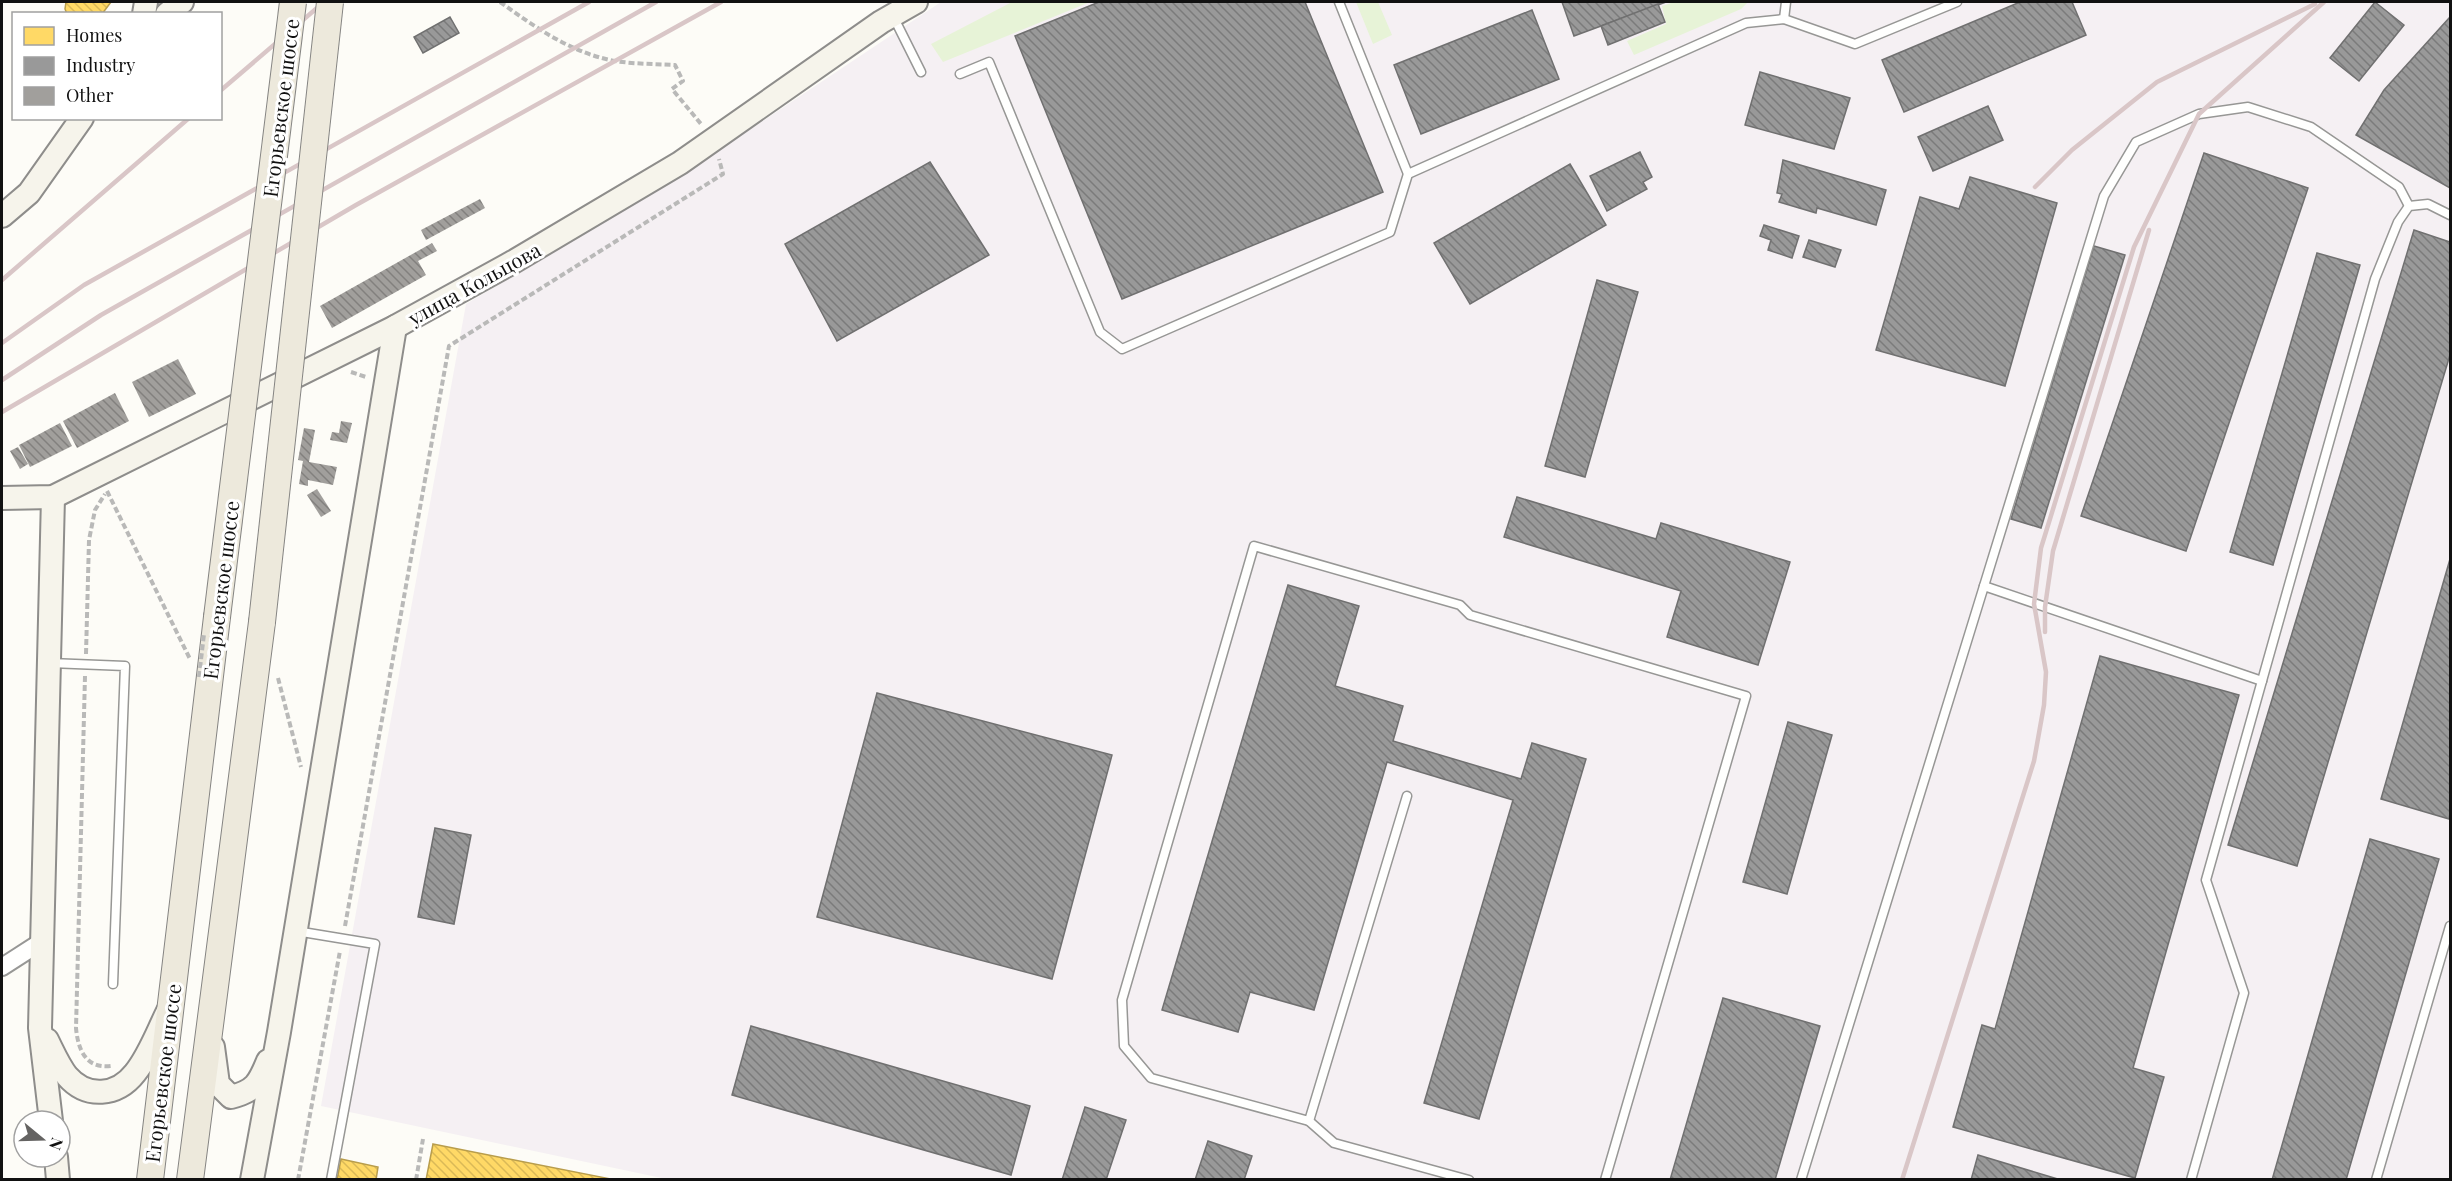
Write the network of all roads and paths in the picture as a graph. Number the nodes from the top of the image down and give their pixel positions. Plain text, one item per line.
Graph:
1 (182, 2) edge
2 (293, 2) edge
3 (330, 2) edge
4 (500, 2) edge
5 (916, 2) edge
6 (1339, 2) edge
7 (1786, 2) edge
8 (1958, 2) edge
9 (170, 12) edge
10 (892, 15) junction
11 (1784, 19) junction
12 (921, 72) dead end
13 (960, 74) dead end
14 (81, 120) edge
15 (714, 140) junction
16 (1408, 174) junction
17 (2409, 206) junction
18 (2451, 215) edge
19 (2, 216) edge
20 (395, 327) junction
21 (106, 491) dead end
22 (53, 497) junction
23 (2, 498) edge
24 (1984, 586) junction
25 (49, 663) junction
26 (278, 677) dead end
27 (2262, 681) junction
28 (198, 688) dead end
29 (304, 776) dead end
30 (1407, 796) dead end
31 (2451, 926) edge
32 (295, 931) junction
33 (343, 939) junction
34 (44, 940) junction
35 (78, 948) dead end
36 (2, 967) edge
37 (113, 984) dead end
38 (170, 1006) junction
39 (212, 1017) junction
40 (40, 1028) junction
41 (279, 1032) junction
42 (121, 1065) dead end
43 (50, 1109) edge
44 (1309, 1121) junction
45 (423, 1139) dead end
46 (150, 1179) edge
47 (190, 1179) edge
48 (252, 1179) edge
49 (298, 1179) edge
50 (331, 1179) edge
51 (416, 1179) edge
52 (1469, 1179) edge
53 (1605, 1179) edge
54 (1801, 1179) edge
55 (2191, 1179) edge
56 (2376, 1179) edge

1 - 9 street
2 - 38 main road, Егорьевское шоссе, bridge
3 - 39 main road, Егорьевское шоссе, bridge
4 - 15 path
5 - 10 street, улица Кольцова
6 - 16 lane
7 - 11 lane
8 - 11 lane
10 - 12 lane
10 - 15 street, улица Кольцова
11 - 16 lane
13 - 16 lane
14 - 19 street
15 - 20 street, улица Кольцова
15 - 33 path
17 - 18 lane
17 - 24 lane
17 - 27 lane
20 - 22 street, улица Кольцова
20 - 32 street
21 - 28 path
22 - 23 street, улица Кольцова
22 - 25 street
24 - 27 lane
24 - 54 lane
25 - 34 street
25 - 37 lane
26 - 29 path
27 - 55 lane
30 - 44 lane
31 - 56 lane
32 - 33 lane
32 - 41 street
33 - 49 path
33 - 50 lane
34 - 36 street
34 - 40 street
35 - 42 path
38 - 40 street
38 - 46 main road, Егорьевское шоссе
39 - 41 street
39 - 47 main road, Егорьевское шоссе
40 - 43 street
41 - 48 street
44 - 52 lane
44 - 53 lane
45 - 51 path

